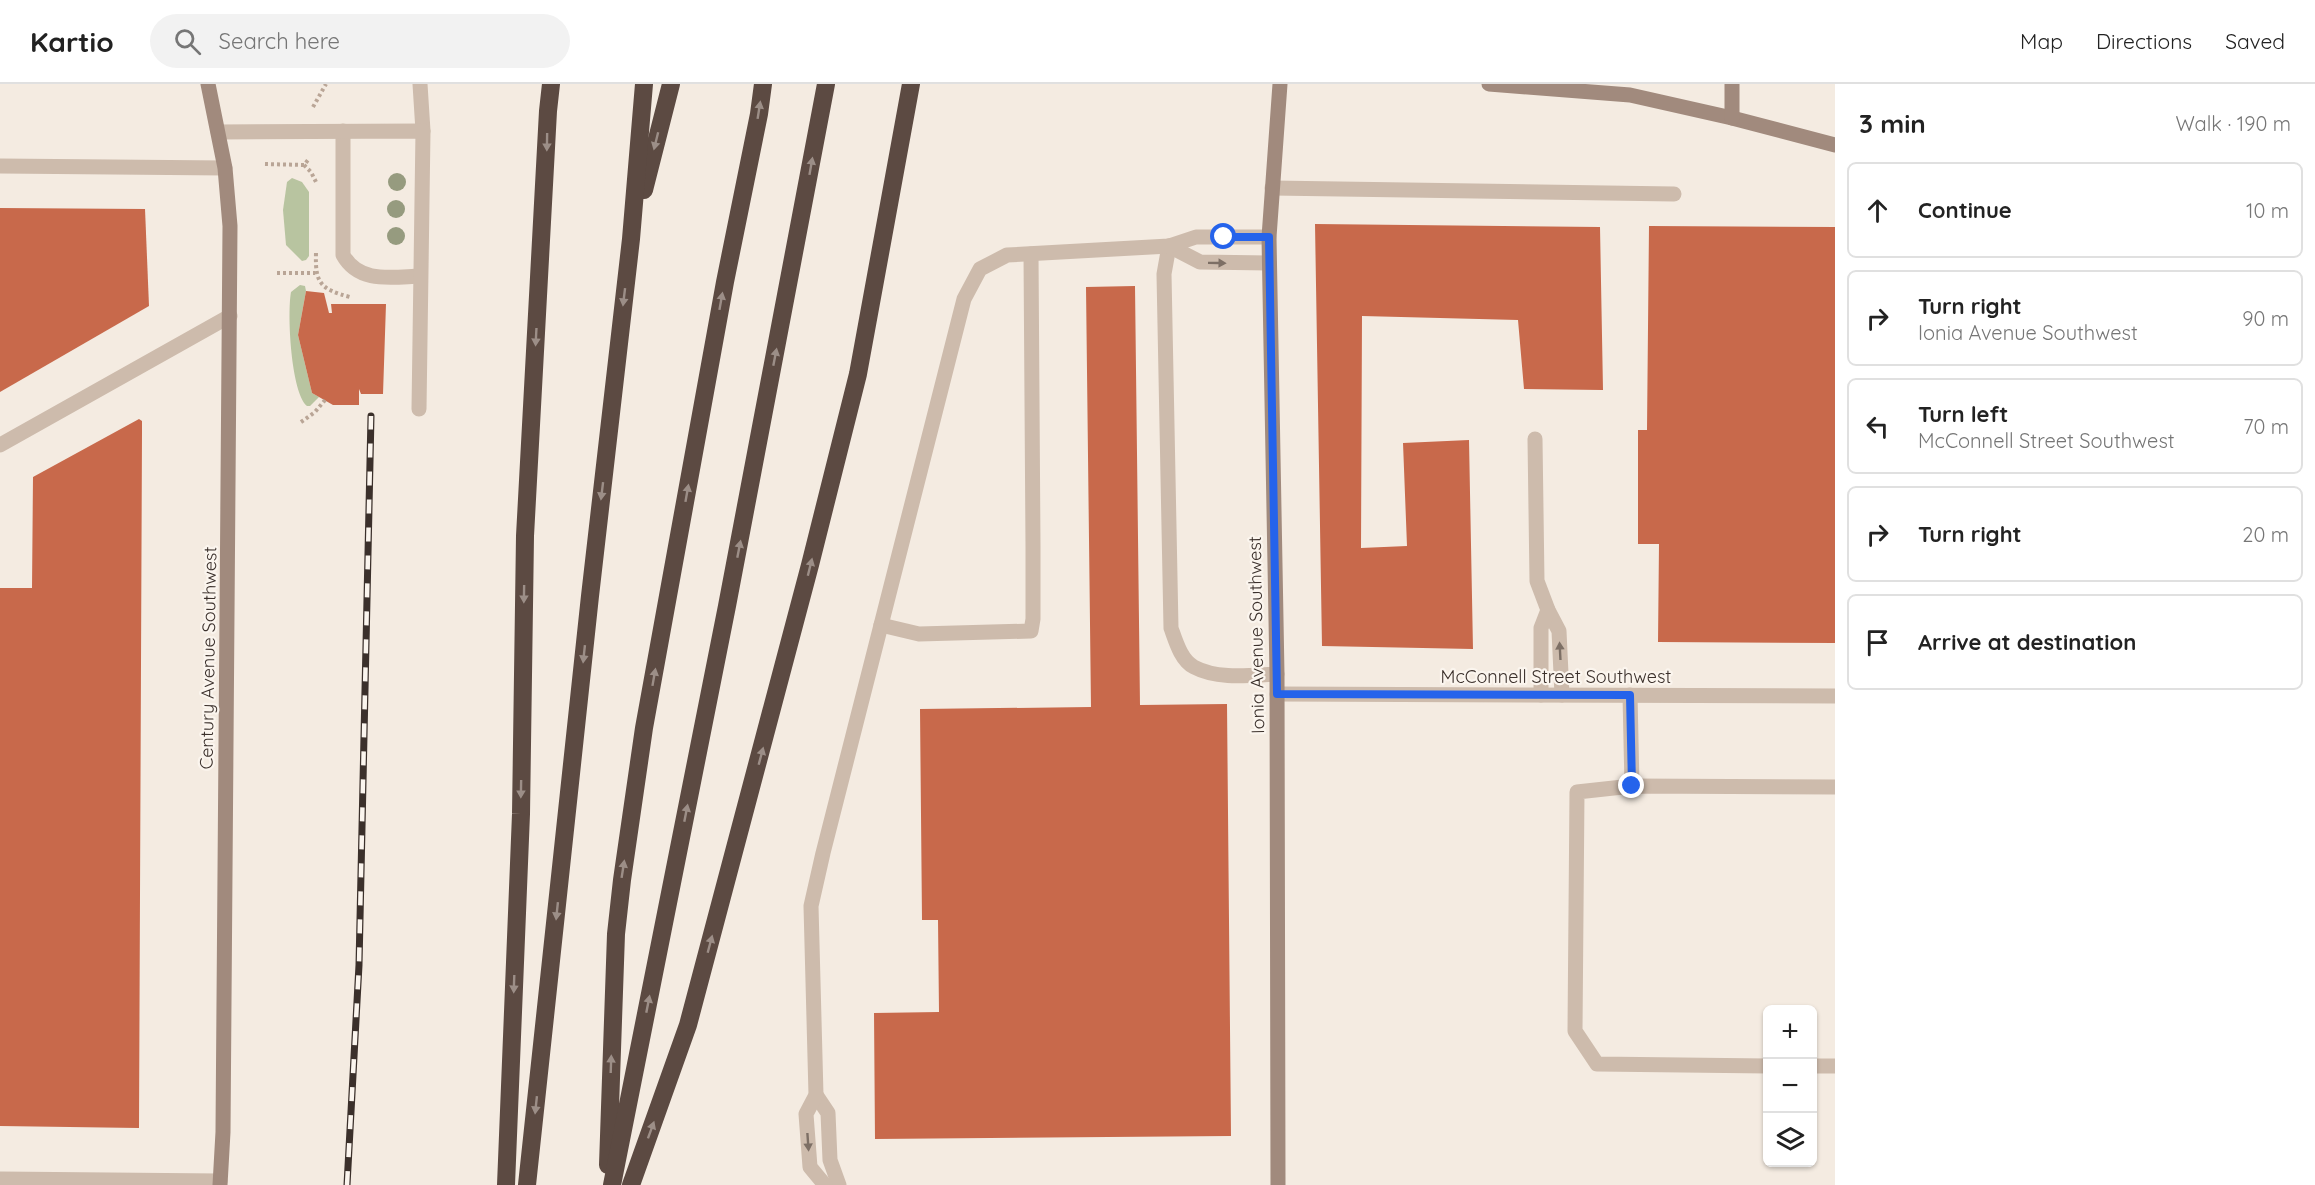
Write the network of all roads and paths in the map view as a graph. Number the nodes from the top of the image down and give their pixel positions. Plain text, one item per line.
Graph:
1 (208, 84) edge
2 (326, 84) edge
3 (420, 84) edge
4 (551, 84) edge
5 (644, 84) edge
6 (671, 84) edge
7 (763, 84) edge
8 (826, 84) edge
9 (911, 84) edge
10 (1280, 84) edge
11 (1489, 84) edge
12 (1732, 84) edge
13 (308, 115) dead end
14 (1732, 117) junction
15 (342, 131) junction
16 (423, 131) junction
17 (218, 132) junction
18 (1835, 145) edge
19 (308, 160) dead end
20 (265, 164) dead end
21 (0, 166) edge
22 (225, 168) junction
23 (1272, 188) junction
24 (1674, 194) dead end
25 (1269, 237) junction
26 (631, 239) junction
27 (1169, 246) junction
28 (1031, 254) junction
29 (1269, 263) junction
30 (277, 273) dead end
31 (315, 273) dead end
32 (420, 276) junction
33 (230, 316) junction
34 (325, 400) dead end
35 (419, 409) dead end
36 (301, 422) dead end
37 (1535, 439) dead end
38 (0, 446) edge
39 (1548, 610) junction
40 (881, 625) junction
41 (1277, 674) junction
42 (1277, 694) junction
43 (1541, 695) junction
44 (1562, 695) junction
45 (1630, 695) junction
46 (1835, 696) edge
47 (1632, 786) junction
48 (1835, 787) edge
49 (1763, 1066) edge
50 (1817, 1066) edge
51 (1835, 1066) edge
52 (816, 1095) junction
53 (0, 1179) edge
54 (54, 1182) edge
55 (220, 1183) edge
56 (506, 1185) edge
57 (527, 1185) edge
58 (607, 1185) edge
59 (612, 1185) edge
60 (631, 1185) edge
61 (825, 1185) edge
62 (839, 1185) edge
63 (1278, 1185) edge

1 - 17 street, Century Avenue Southwest
2 - 13 path
3 - 16 street
4 -> 56 highway
5 - 26 highway
6 -> 26 highway
58 -> 7 highway
59 -> 8 highway
60 -> 9 highway
10 - 23 street, Ionia Avenue Southwest
11 - 14 street
12 - 14 street
14 - 18 street
15 - 16 street
15 - 17 street
15 - 32 street
16 - 32 street
17 - 22 street, Century Avenue Southwest
19 - 20 path
21 - 22 street
22 - 33 street, Century Avenue Southwest
23 - 24 street
23 - 25 street, Ionia Avenue Southwest
25 - 27 street
25 - 29 street, Ionia Avenue Southwest
26 -> 57 highway
27 - 28 street
27 -> 29 street
27 - 41 street
28 - 40 street
28 - 40 street
29 - 41 street, Ionia Avenue Southwest
30 - 31 path
32 - 35 street
33 - 38 street
33 - 55 street, Century Avenue Southwest
34 - 36 path
37 - 39 street
39 - 43 street
44 -> 39 street
40 - 52 street
41 - 42 street, Ionia Avenue Southwest
42 - 43 street, McConnell Street Southwest
42 - 63 street, Ionia Avenue Southwest
43 - 44 street, McConnell Street Southwest
44 - 45 street, McConnell Street Southwest
45 - 46 street, McConnell Street Southwest
45 - 47 street
47 - 48 street
47 - 49 street
50 - 51 street
52 -> 61 street
52 - 62 street
53 - 54 street
54 - 55 street

